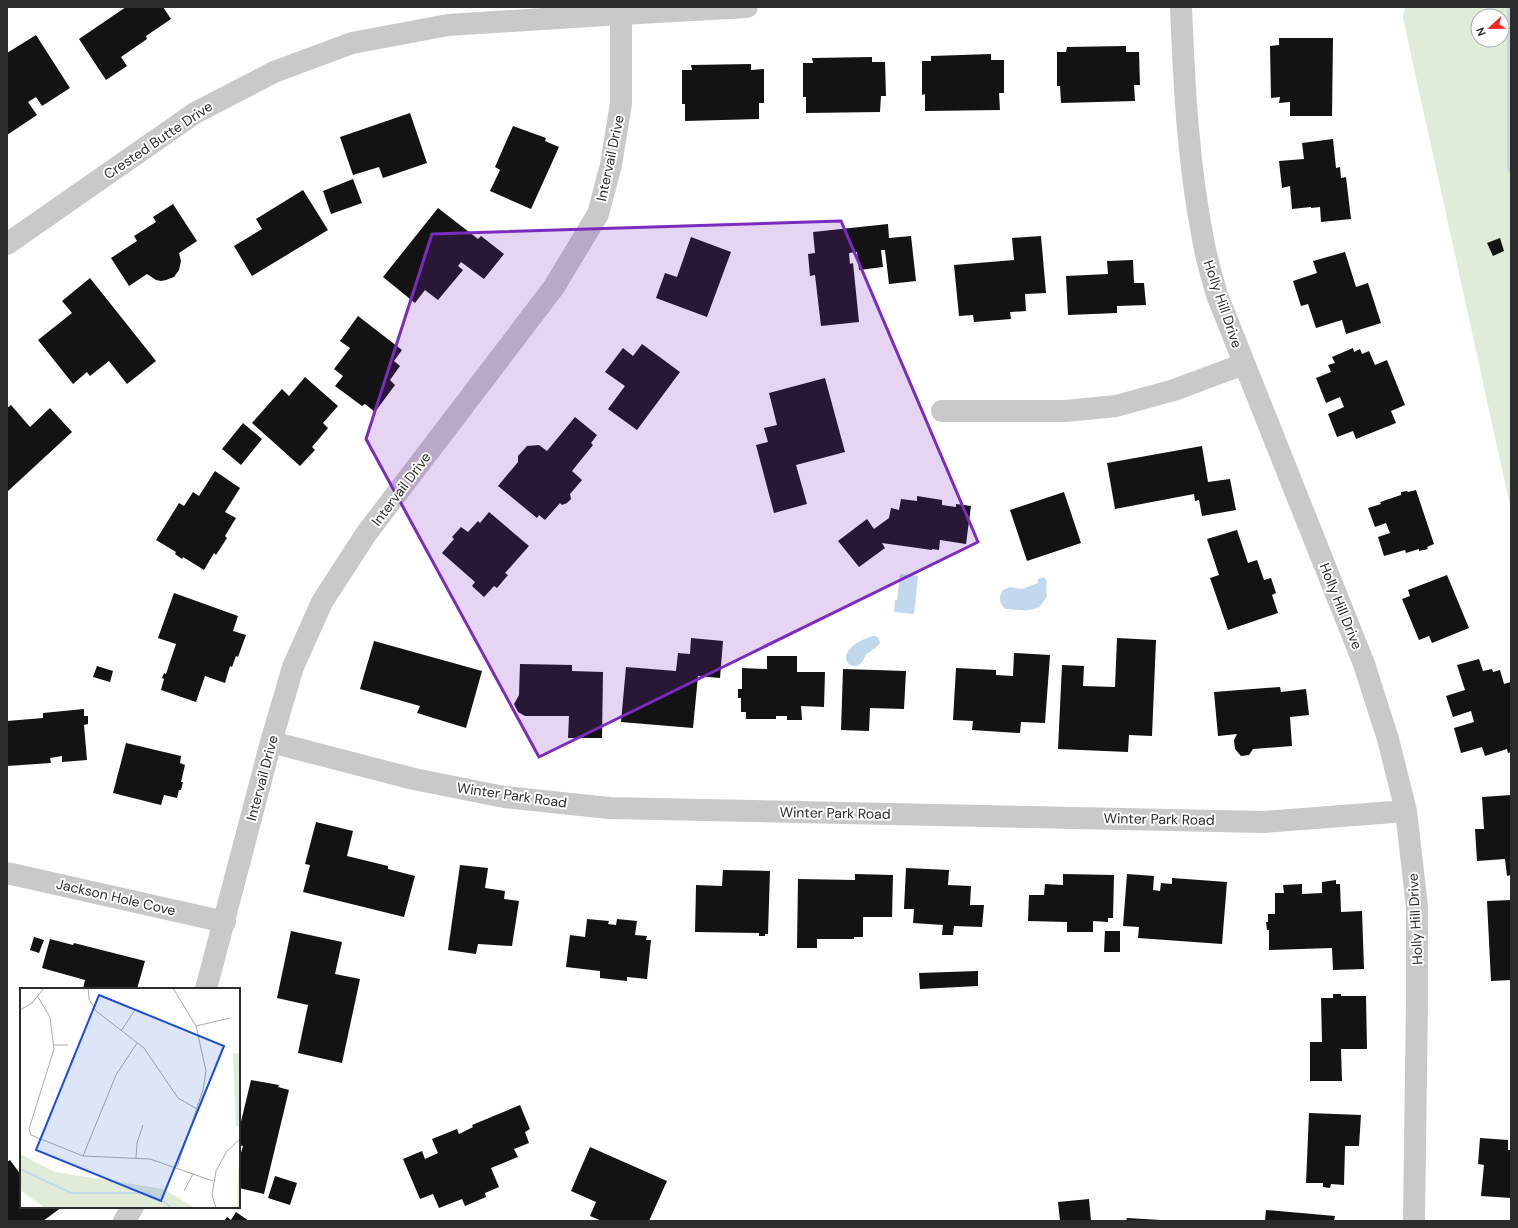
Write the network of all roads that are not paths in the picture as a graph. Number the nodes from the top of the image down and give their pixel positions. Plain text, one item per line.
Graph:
1 (747, 7) edge
2 (1181, 7) edge
3 (621, 14) junction
4 (7, 244) edge
5 (1244, 364) junction
6 (942, 411) dead end
7 (271, 742) junction
8 (1406, 811) junction
9 (7, 873) edge
10 (225, 922) junction
11 (206, 988) edge
12 (132, 1208) edge
13 (124, 1221) edge
14 (1414, 1221) edge

1 - 3 street, Crested Butte Drive
2 - 5 street, Holly Hill Drive
3 - 4 street, Crested Butte Drive
3 - 7 street, Intervail Drive
5 - 6 street
5 - 8 street, Holly Hill Drive
7 - 8 street, Winter Park Road
7 - 10 street, Intervail Drive
8 - 14 street, Holly Hill Drive
9 - 10 street, Jackson Hole Cove
10 - 11 street, Intervail Drive
12 - 13 street

